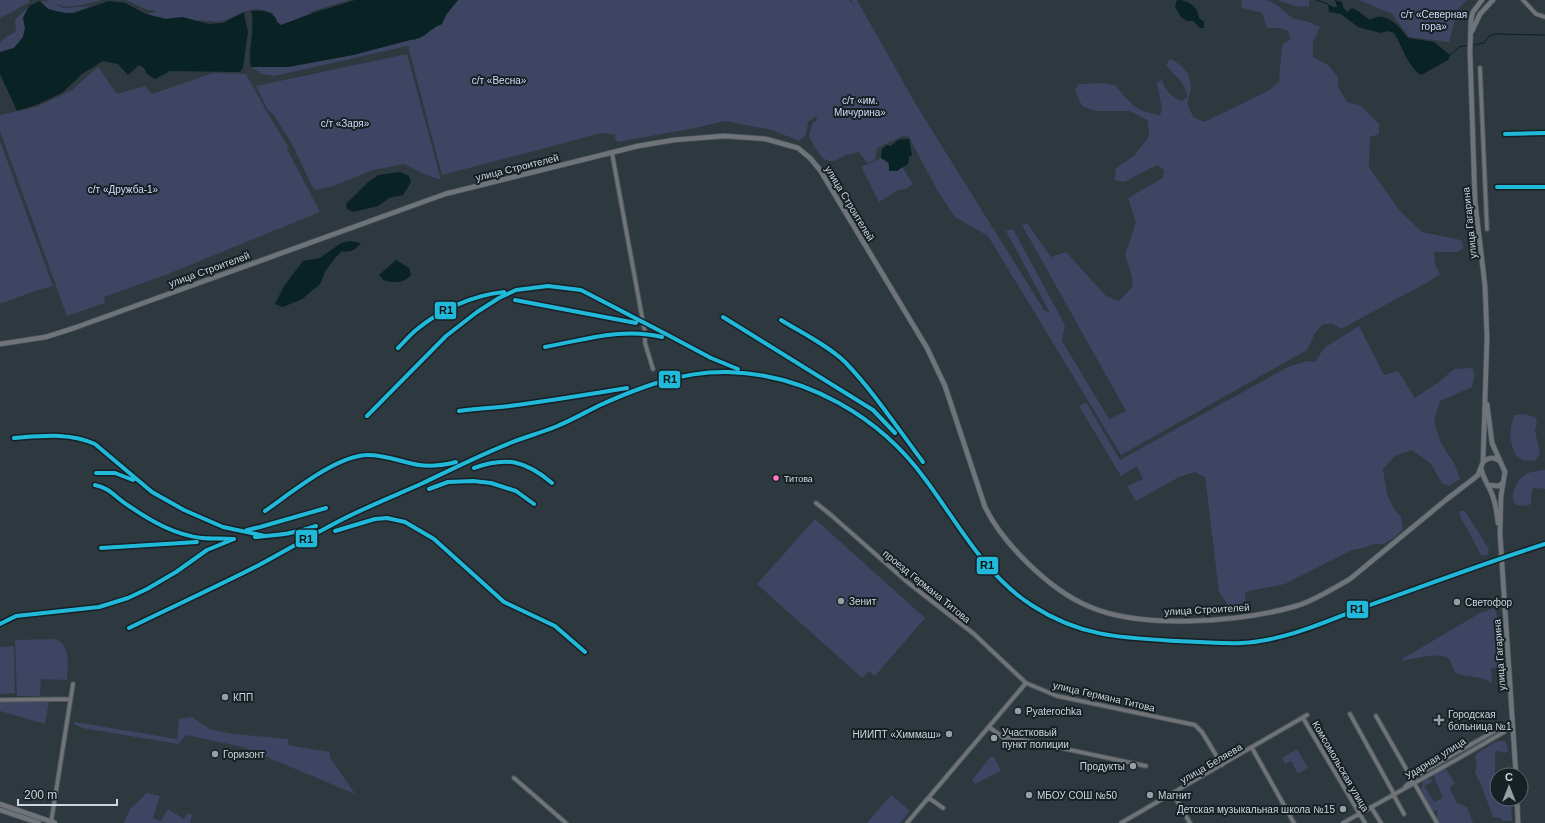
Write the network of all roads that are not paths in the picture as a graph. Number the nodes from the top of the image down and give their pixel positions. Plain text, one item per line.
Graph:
1 (1482, 0) edge
2 (1492, 0) edge
3 (1523, 0) edge
4 (1545, 17) edge
5 (1471, 35) junction
6 (1480, 68) dead end
7 (612, 153) junction
8 (1487, 229) dead end
9 (0, 344) edge
10 (654, 369) dead end
11 (1485, 393) junction
12 (1500, 460) junction
13 (1483, 462) junction
14 (1481, 468) junction
15 (1472, 480) junction
16 (1487, 483) junction
17 (1503, 483) junction
18 (816, 503) dead end
19 (1500, 534) junction
20 (1026, 683) junction
21 (72, 684) dead end
22 (70, 698) junction
23 (0, 700) edge
24 (1350, 714) dead end
25 (1307, 715) dead end
26 (1376, 716) dead end
27 (1303, 718) junction
28 (1512, 724) junction
29 (989, 727) junction
30 (1505, 728) junction
31 (1252, 748) junction
32 (1222, 765) junction
33 (1146, 766) dead end
34 (1515, 767) edge
35 (514, 778) dead end
36 (1412, 780) junction
37 (1414, 784) junction
38 (1403, 789) junction
39 (1173, 794) junction
40 (1394, 794) junction
41 (929, 798) junction
42 (0, 804) edge
43 (1371, 807) junction
44 (1517, 807) edge
45 (943, 808) dead end
46 (0, 810) edge
47 (1359, 814) junction
48 (1404, 814) dead end
49 (52, 822) edge
50 (38, 823) edge
51 (566, 823) edge
52 (907, 823) edge
53 (1122, 823) edge
54 (1190, 823) edge
55 (1294, 823) edge
56 (1343, 823) edge
57 (1365, 823) edge
58 (1381, 823) edge
59 (1437, 823) edge
60 (1518, 823) edge

1 - 5 main road, улица Гагарина
2 - 5 main road
3 - 4 street
5 - 11 main road, улица Гагарина
6 - 8 street
7 - 9 main road, улица Строителей
7 - 10 street
7 - 15 main road, улица Строителей
11 - 12 main road
11 - 13 main road
12 - 13 main road
12 - 17 main road
13 - 14 main road
14 - 15 main road, улица Строителей
14 - 16 main road
15 - 16 main road
16 - 17 main road
16 - 19 main road
17 - 19 main road
18 - 20 street, проезд Германа Титова
19 - 28 main road, улица Гагарина
20 - 29 street
20 - 32 street, улица Германа Титова
21 - 22 street
22 - 23 street
22 - 49 street
24 - 40 street
25 - 27 street, улица Беляева
26 - 36 street
27 - 31 street, улица Беляева
27 - 47 street, Комсомольская улица
28 - 30 street, Ударная улица
28 - 34 main road, улица Гагарина
29 - 33 street
29 - 41 street
30 - 36 street, Ударная улица
30 - 37 street, Ударная улица
31 - 32 street, улица Беляева
31 - 55 street
32 - 39 street, улица Беляева
35 - 51 street
36 - 37 street
36 - 38 street, Ударная улица
37 - 38 street, Ударная улица
37 - 59 street
38 - 40 street, Ударная улица
39 - 53 street, улица Беляева
39 - 54 street
40 - 43 street, Ударная улица
40 - 48 street
41 - 45 street
41 - 52 street
42 - 49 main road
43 - 47 street, Ударная улица
43 - 58 street
44 - 60 main road
46 - 50 main road
47 - 56 street, Ударная улица
47 - 57 street, Комсомольская улица

